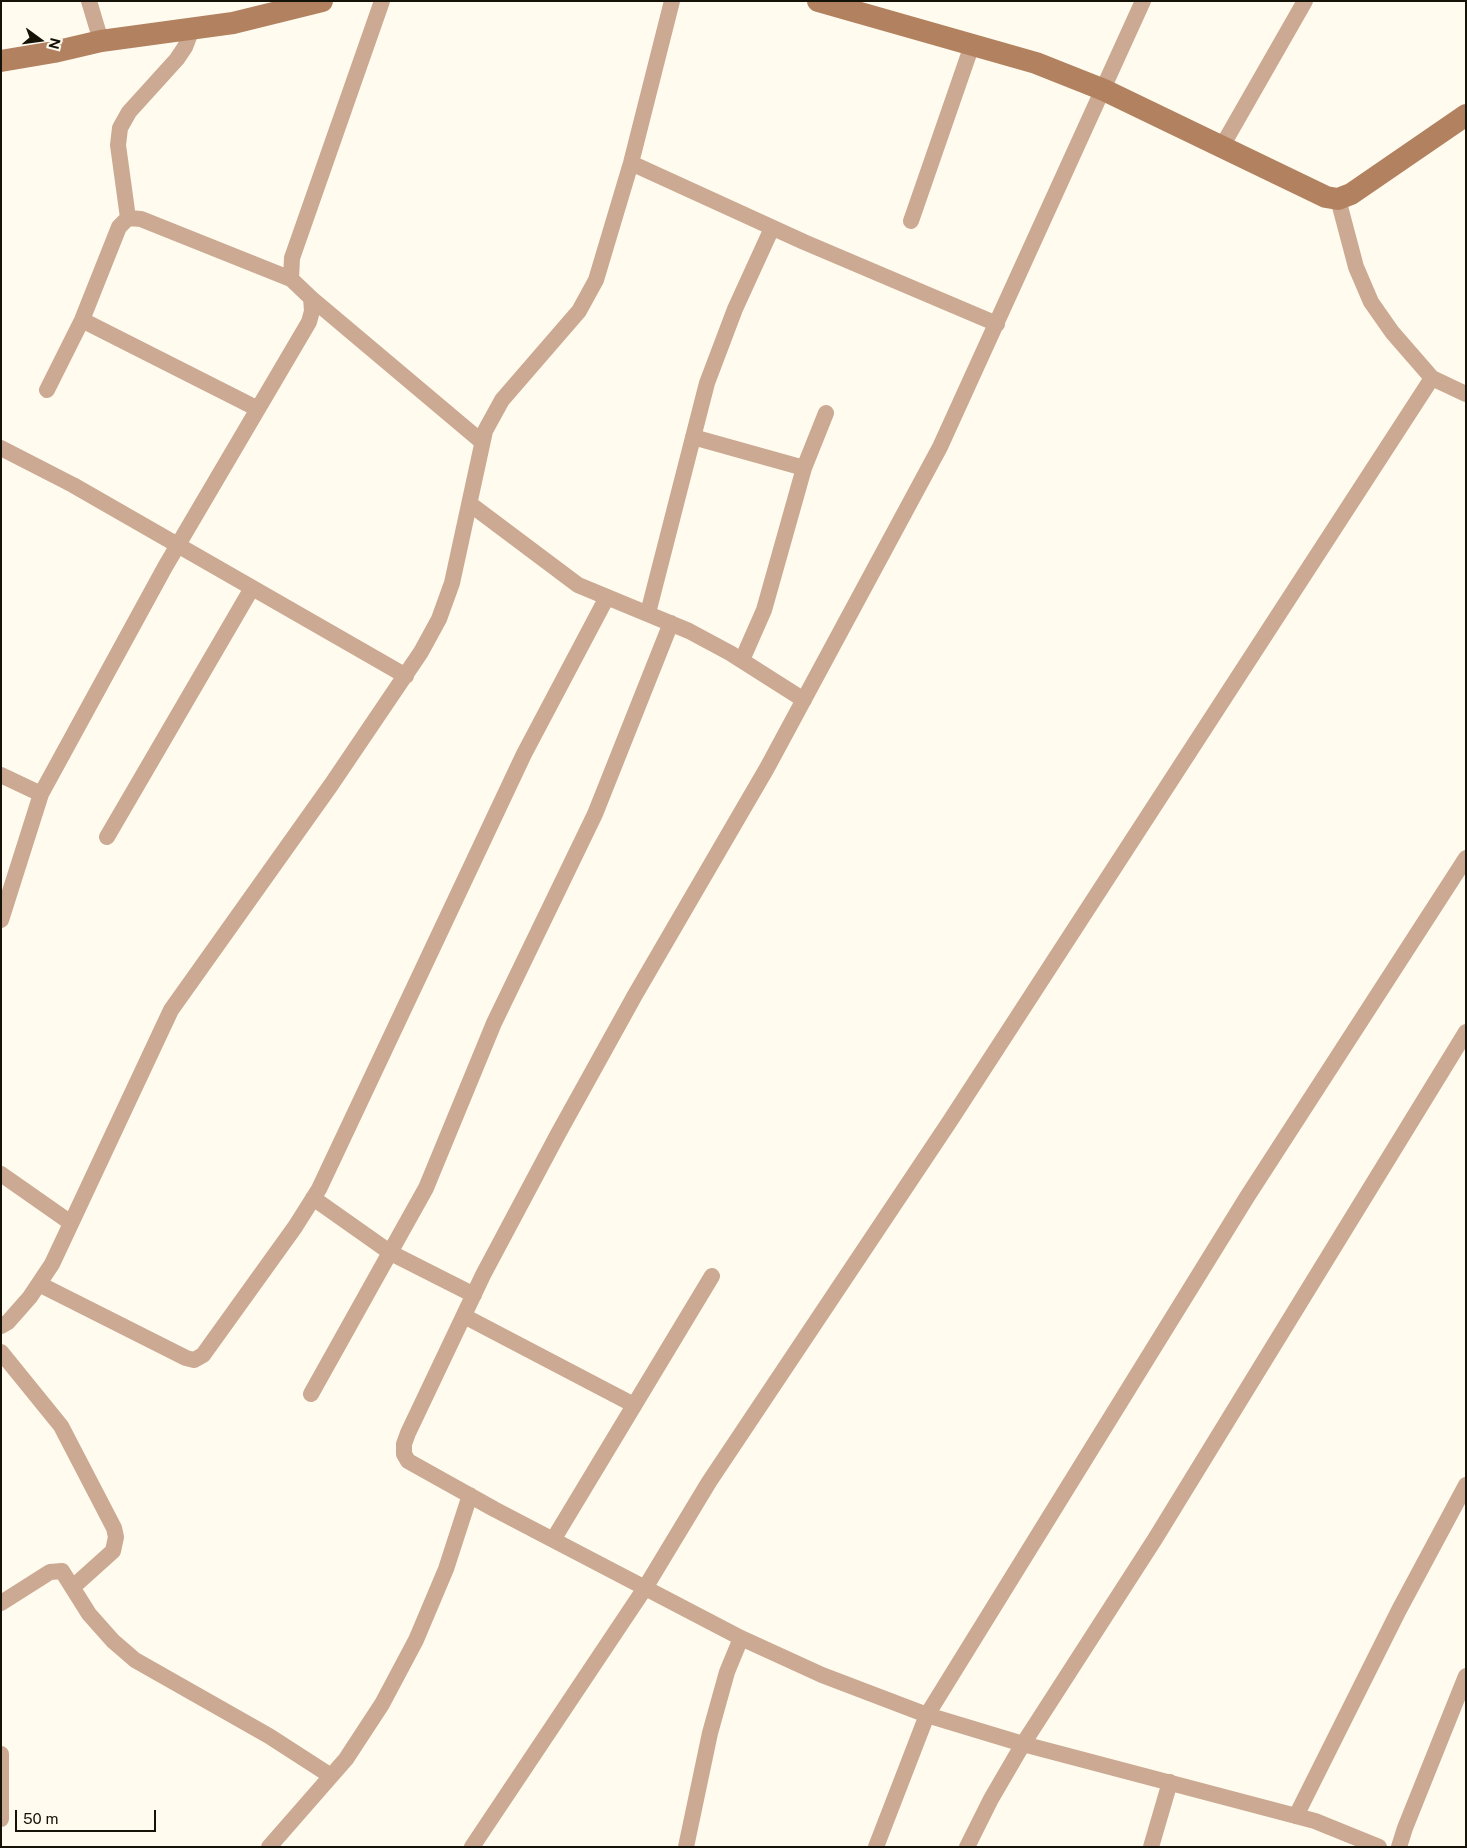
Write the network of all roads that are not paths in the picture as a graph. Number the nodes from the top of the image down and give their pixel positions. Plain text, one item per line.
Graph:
1 (89, 1) edge
2 (322, 1) edge
3 (382, 1) edge
4 (672, 1) edge
5 (818, 1) edge
6 (1143, 1) edge
7 (1305, 1) edge
8 (862, 7) edge
9 (192, 29) junction
10 (101, 41) junction
11 (972, 45) junction
12 (1, 60) edge
13 (1104, 90) junction
14 (1466, 116) edge
15 (1221, 148) junction
16 (631, 163) junction
17 (1338, 199) junction
18 (128, 218) junction
19 (911, 221) dead end
20 (772, 228) junction
21 (292, 279) junction
22 (311, 298) junction
23 (82, 320) junction
24 (997, 324) junction
25 (1432, 378) junction
26 (47, 390) dead end
27 (1466, 394) edge
28 (258, 409) junction
29 (826, 413) dead end
30 (694, 437) junction
31 (482, 442) junction
32 (1, 448) edge
33 (804, 468) junction
34 (470, 504) junction
35 (178, 545) junction
36 (252, 588) junction
37 (607, 597) junction
38 (648, 613) junction
39 (671, 623) junction
40 (742, 660) junction
41 (406, 676) junction
42 (804, 700) junction
43 (1, 775) edge
44 (41, 794) junction
45 (107, 837) dead end
46 (1466, 858) edge
47 (1, 920) edge
48 (1466, 1032) edge
49 (1, 1174) edge
50 (313, 1198) junction
51 (71, 1223) junction
52 (391, 1253) junction
53 (712, 1276) dead end
54 (39, 1284) junction
55 (474, 1295) junction
56 (464, 1316) junction
57 (1, 1326) edge
58 (1, 1352) edge
59 (311, 1394) dead end
60 (634, 1405) junction
61 (1466, 1485) edge
62 (470, 1495) junction
63 (553, 1540) junction
64 (73, 1587) junction
65 (644, 1588) junction
66 (1, 1603) edge
67 (740, 1638) junction
68 (1466, 1676) edge
69 (928, 1715) junction
70 (1023, 1744) junction
71 (1, 1754) edge
72 (331, 1776) junction
73 (1170, 1782) junction
74 (1296, 1816) junction
75 (1, 1819) edge
76 (269, 1847) edge
77 (472, 1847) edge
78 (686, 1847) edge
79 (876, 1847) edge
80 (967, 1847) edge
81 (1151, 1847) edge
82 (1379, 1847) edge
83 (1399, 1847) edge

1 - 10 street
2 - 9 street
3 - 21 street
4 - 16 street
5 - 8 street
6 - 13 street
7 - 15 street
8 - 11 street
9 - 10 street
9 - 18 street
10 - 12 street
11 - 13 street
11 - 19 street
13 - 15 street
13 - 24 street
14 - 17 street
15 - 17 street
16 - 20 street
16 - 31 street
17 - 25 street
18 - 21 street
18 - 23 street
20 - 24 street
20 - 30 street
21 - 22 street
22 - 28 street
22 - 31 street
23 - 26 street
23 - 28 street
24 - 42 street
25 - 27 street
25 - 65 street
28 - 35 street
29 - 33 street
30 - 33 street
30 - 38 street
31 - 34 street
32 - 35 street
33 - 40 street
34 - 37 street
34 - 41 street
35 - 36 street
35 - 44 street
36 - 41 street
36 - 45 street
37 - 38 street
37 - 50 street
38 - 39 street
39 - 40 street
39 - 52 street
40 - 42 street
41 - 51 street
42 - 55 street
43 - 44 street
44 - 47 street
46 - 69 street
48 - 70 street
49 - 51 street
50 - 52 street
50 - 54 street
51 - 54 street
52 - 55 street
52 - 59 street
53 - 60 street
54 - 57 street
55 - 56 street
56 - 60 street
56 - 62 street
58 - 64 street
60 - 63 street
61 - 74 street
62 - 63 street
62 - 72 street
63 - 65 street
64 - 66 street
64 - 72 street
65 - 67 street
65 - 77 street
67 - 69 street
67 - 78 street
68 - 83 street
69 - 70 street
69 - 79 street
70 - 73 street
70 - 80 street
71 - 75 street
72 - 76 street
73 - 74 street
73 - 81 street
74 - 82 street

